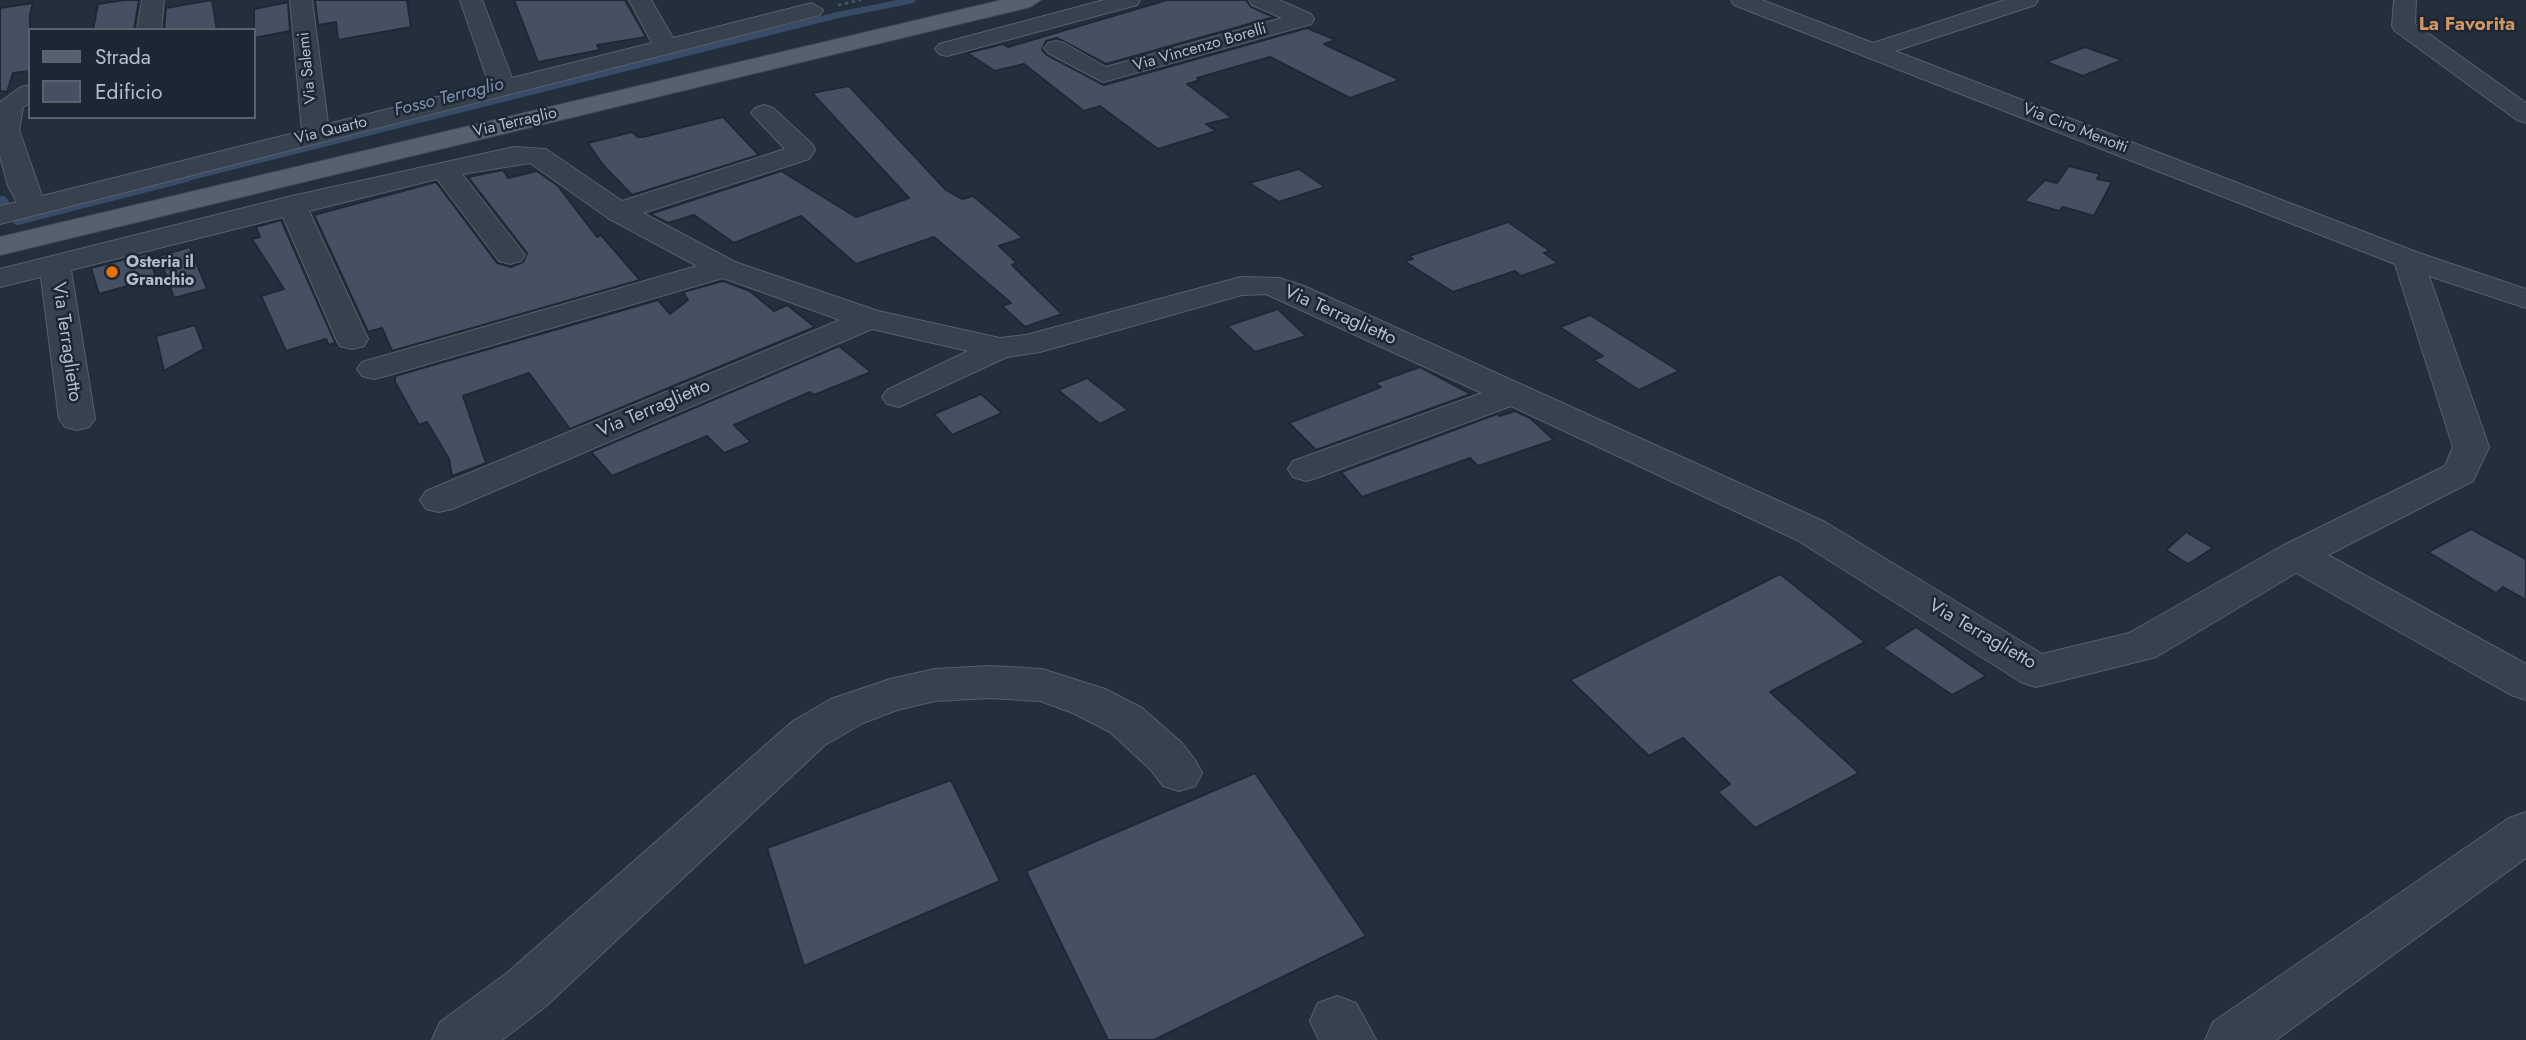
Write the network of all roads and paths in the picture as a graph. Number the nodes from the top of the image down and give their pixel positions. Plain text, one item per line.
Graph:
1 (153, 0) edge
2 (301, 0) edge
3 (471, 0) edge
4 (640, 0) edge
5 (1030, 0) edge
6 (1129, 0) edge
7 (1260, 0) edge
8 (1742, 0) edge
9 (2027, 0) edge
10 (2405, 0) edge
11 (812, 10) dead end
12 (149, 28) edge
13 (662, 47) junction
14 (947, 48) dead end
15 (1056, 48) dead end
16 (1874, 50) junction
17 (503, 87) junction
18 (28, 91) edge
19 (764, 113) dead end
20 (2526, 115) edge
21 (316, 136) junction
22 (444, 169) junction
23 (23, 204) edge
24 (292, 205) junction
25 (618, 212) junction
26 (0, 246) edge
27 (510, 255) dead end
28 (2408, 259) junction
29 (55, 265) junction
30 (724, 268) junction
31 (0, 278) edge
32 (2526, 299) edge
33 (869, 318) junction
34 (352, 339) dead end
35 (1000, 348) junction
36 (374, 369) dead end
37 (1510, 395) junction
38 (900, 397) dead end
39 (77, 419) dead end
40 (1306, 469) dead end
41 (439, 500) dead end
42 (2296, 555) junction
43 (2526, 684) edge
44 (1178, 773) dead end
45 (2526, 832) edge
46 (459, 1040) edge
47 (2232, 1040) edge

1 - 12 street
2 - 21 street, Via Salemi
3 - 17 street
4 - 13 street
5 - 26 main road, Via Terraglio
6 - 14 street
7 - 15 street, Via Vincenzo Borelli
8 - 16 street, Via Ciro Menotti
9 - 16 street
10 - 20 street
11 - 13 street, Via Quarto
13 - 17 street, Via Quarto
16 - 28 street, Via Ciro Menotti
17 - 21 street, Via Quarto
18 - 23 street
19 - 25 street
21 - 23 street, Via Quarto
22 - 24 street, Via Terraglietto
22 - 25 street, Via Terraglietto
22 - 27 street
24 - 29 street, Via Terraglietto
24 - 34 street
25 - 30 street, Via Terraglietto
28 - 32 street, Via Ciro Menotti
28 - 42 street
29 - 31 street, Via Terraglietto
29 - 39 street, Via Terraglietto
30 - 33 street, Via Terraglietto
30 - 36 street
33 - 35 street, Via Terraglietto
33 - 41 street, Via Terraglietto
35 - 37 street, Via Terraglietto
35 - 38 street, Via Terraglietto
37 - 40 street
37 - 42 street, Via Terraglietto
42 - 43 street
44 - 46 street
45 - 47 street

